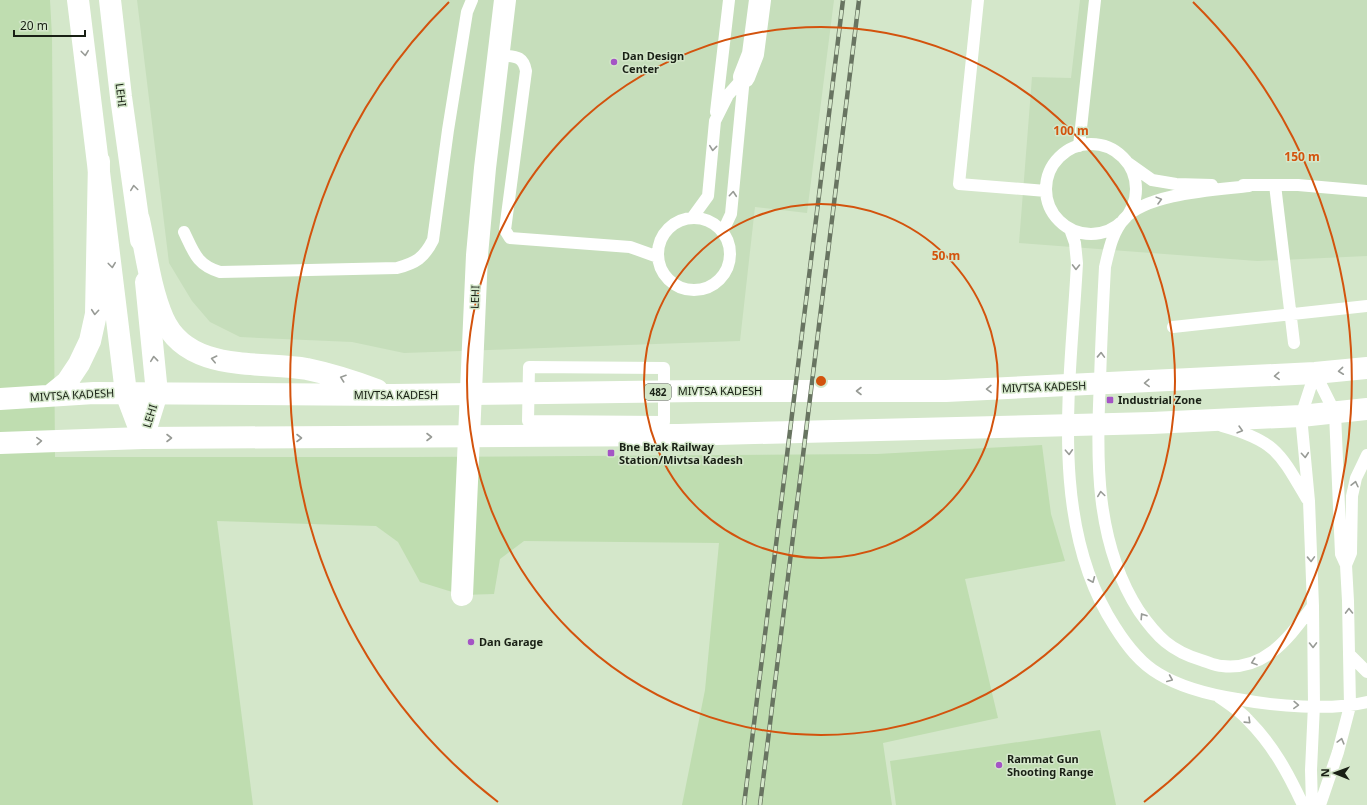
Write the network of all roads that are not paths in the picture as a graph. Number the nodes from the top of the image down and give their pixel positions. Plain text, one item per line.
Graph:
1 (78, 0) edge
2 (110, 0) edge
3 (472, 0) edge
4 (505, 0) edge
5 (729, 0) edge
6 (760, 0) edge
7 (978, 0) edge
8 (1095, 0) edge
9 (499, 55) junction
10 (744, 77) junction
11 (715, 121) junction
12 (1079, 146) junction
13 (99, 161) junction
14 (1126, 161) junction
15 (1275, 185) junction
16 (1249, 186) junction
17 (1046, 191) junction
18 (1367, 191) edge
19 (692, 218) junction
20 (1125, 218) junction
21 (139, 220) junction
22 (1070, 229) junction
23 (184, 232) dead end
24 (723, 232) junction
25 (658, 257) junction
26 (1367, 306) edge
27 (1290, 314) junction
28 (1173, 326) dead end
29 (1294, 343) dead end
30 (1367, 368) edge
31 (1316, 373) junction
32 (126, 393) junction
33 (157, 393) junction
34 (51, 395) junction
35 (393, 395) junction
36 (0, 400) edge
37 (472, 402) junction
38 (528, 402) junction
39 (1367, 409) edge
40 (1335, 414) junction
41 (1301, 416) junction
42 (1202, 420) junction
43 (143, 438) junction
44 (0, 443) edge
45 (1367, 455) edge
46 (1309, 501) junction
47 (1345, 516) junction
48 (462, 595) dead end
49 (1313, 606) junction
50 (1349, 654) junction
51 (1367, 672) edge
52 (1218, 696) junction
53 (1367, 702) edge
54 (1314, 705) junction
55 (1350, 706) junction
56 (1303, 805) edge
57 (1312, 805) edge
58 (1320, 805) edge

1 -> 13 main road, LEHI
21 -> 2 main road, LEHI
3 - 23 lane
4 - 9 main road, LEHI
5 - 11 lane
6 - 10 main road
7 - 17 lane
8 - 12 lane
9 - 25 lane
9 - 37 main road, LEHI
10 - 11 lane
24 -> 10 lane
11 -> 19 lane
12 - 14 lane
12 - 17 lane
13 -> 32 main road, LEHI
13 -> 34 main road
14 - 16 lane
14 - 20 lane
15 - 16 lane
15 - 18 lane
15 - 27 lane
20 -> 16 lane
17 - 22 lane
19 - 24 lane
19 - 25 lane
20 - 22 lane
49 -> 20 lane
33 -> 21 main road, LEHI
35 -> 21 main road
22 -> 52 lane
24 - 25 lane
26 - 27 lane
27 - 28 lane
27 - 29 lane
30 -> 31 main road, MIVTSA KADESH / 482
31 -> 35 main road, MIVTSA KADESH / 482
31 - 40 lane
31 - 41 lane
32 - 33 main road, MIVTSA KADESH / 482
32 - 34 main road, MIVTSA KADESH / 482
32 - 43 main road, LEHI
33 - 35 main road, MIVTSA KADESH / 482
33 - 43 main road, LEHI
34 - 36 main road, MIVTSA KADESH / 482
37 - 38 lane
37 - 48 main road, LEHI
38 - 38 lane
39 - 40 main road
40 - 41 main road
40 - 47 lane
41 - 42 main road
41 -> 46 lane
43 -> 42 main road
42 -> 46 lane
44 -> 43 main road
47 -> 45 lane
46 -> 49 lane
50 -> 47 lane
49 -> 54 lane
50 - 51 lane
50 - 55 lane
52 -> 54 lane
52 -> 56 lane
53 - 55 lane
54 - 55 lane
54 - 57 lane
58 -> 55 lane

